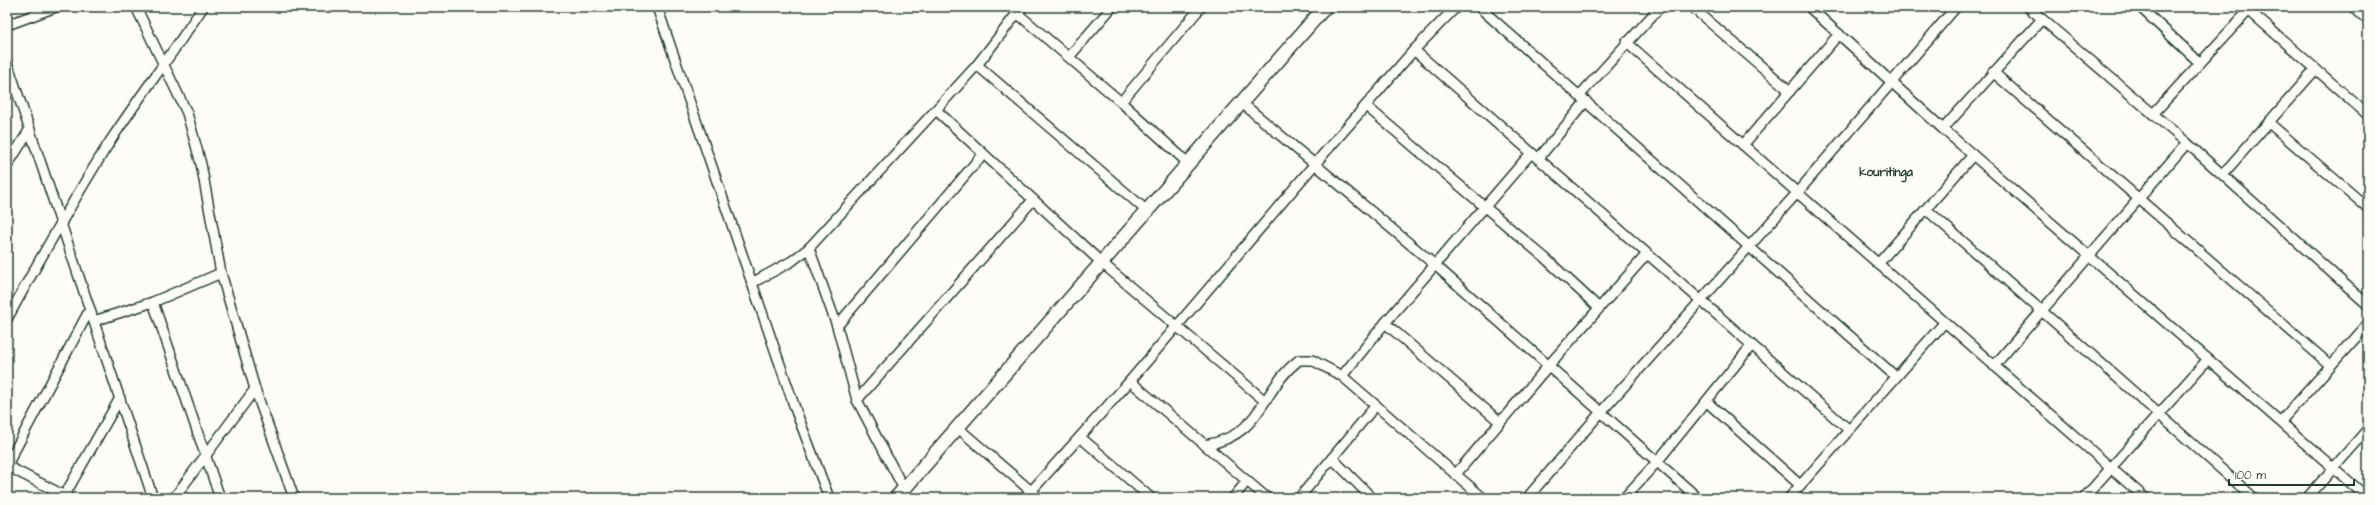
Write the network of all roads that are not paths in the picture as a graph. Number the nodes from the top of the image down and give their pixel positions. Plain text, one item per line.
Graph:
1 (56, 7) edge
2 (136, 7) edge
3 (202, 7) edge
4 (657, 7) edge
5 (1112, 7) edge
6 (1201, 7) edge
7 (1325, 7) edge
8 (1456, 7) edge
9 (1479, 7) edge
10 (1660, 7) edge
11 (1692, 7) edge
12 (1809, 7) edge
13 (1956, 7) edge
14 (2028, 7) edge
15 (2140, 7) edge
16 (2353, 7) edge
17 (2247, 9) edge
18 (1019, 10) edge
19 (2042, 18) junction
20 (2368, 20) edge
21 (7, 25) edge
22 (1839, 34) junction
23 (1626, 42) junction
24 (1414, 50) junction
25 (1069, 57) junction
26 (7, 62) edge
27 (2200, 63) junction
28 (165, 64) junction
29 (977, 65) junction
30 (2315, 70) junction
31 (1993, 72) junction
32 (1890, 82) junction
33 (1790, 91) junction
34 (1583, 98) junction
35 (1121, 102) junction
36 (1242, 103) junction
37 (1366, 106) junction
38 (936, 110) junction
39 (2153, 114) junction
40 (2368, 115) edge
41 (2269, 122) junction
42 (30, 129) junction
43 (1943, 129) junction
44 (2187, 143) junction
45 (1743, 145) junction
46 (983, 154) junction
47 (1973, 155) junction
48 (1534, 156) junction
49 (1189, 164) junction
50 (1314, 164) junction
51 (7, 166) edge
52 (2223, 174) junction
53 (1797, 193) junction
54 (2140, 199) junction
55 (1033, 200) junction
56 (1485, 208) junction
57 (2368, 208) edge
58 (1926, 210) junction
59 (1147, 212) junction
60 (59, 223) junction
61 (808, 248) junction
62 (1748, 248) junction
63 (1647, 254) junction
64 (2090, 256) junction
65 (1102, 264) junction
66 (1878, 264) junction
67 (1435, 265) junction
68 (221, 273) junction
69 (752, 283) junction
70 (1701, 300) junction
71 (153, 302) junction
72 (2368, 305) edge
73 (1599, 308) junction
74 (90, 309) junction
75 (2042, 311) junction
76 (7, 319) edge
77 (94, 321) junction
78 (1385, 323) junction
79 (1944, 323) junction
80 (2368, 324) edge
81 (836, 326) junction
82 (1177, 327) junction
83 (1751, 346) junction
84 (2208, 359) junction
85 (1549, 365) junction
86 (2330, 365) junction
87 (1994, 366) junction
88 (1342, 376) junction
89 (1894, 376) junction
90 (1130, 382) junction
91 (255, 389) junction
92 (120, 398) junction
93 (857, 400) junction
94 (1265, 401) junction
95 (1707, 402) junction
96 (1376, 405) junction
97 (1601, 412) junction
98 (2158, 414) junction
99 (2281, 421) junction
100 (1500, 422) junction
101 (958, 428) junction
102 (1848, 429) junction
103 (2368, 429) edge
104 (1080, 437) junction
105 (1205, 445) junction
106 (205, 455) junction
107 (1332, 458) junction
108 (1657, 462) junction
109 (7, 466) edge
110 (2111, 468) junction
111 (2334, 468) junction
112 (1456, 474) junction
113 (1247, 481) junction
114 (1800, 485) junction
115 (900, 494) edge
116 (1028, 494) edge
117 (64, 497) edge
118 (153, 498) edge
119 (174, 498) edge
120 (220, 498) edge
121 (294, 498) edge
122 (828, 498) edge
123 (1039, 498) edge
124 (1151, 498) edge
125 (1233, 498) edge
126 (1267, 498) edge
127 (1298, 498) edge
128 (1372, 498) edge
129 (1484, 498) edge
130 (1527, 498) edge
131 (1624, 498) edge
132 (1698, 498) edge
133 (1789, 498) edge
134 (2084, 498) edge
135 (2145, 498) edge
136 (2254, 498) edge
137 (2307, 498) edge
138 (2368, 498) edge

1 - 21 street
2 - 28 street
3 - 28 street
4 - 69 street
5 - 25 street
6 - 35 street
7 - 36 street
8 - 24 street
9 - 34 street
10 - 23 street
11 - 33 street
12 - 22 street
13 - 32 street
14 - 19 street
15 - 27 street
16 - 20 street
17 - 27 street
17 - 30 street
18 - 25 street
18 - 29 street
19 - 31 street
19 - 39 street
22 - 32 street
22 - 33 street
23 - 34 street
23 - 45 street
24 - 37 street
24 - 48 street
25 - 35 street
26 - 42 street
27 - 39 street
28 - 60 street
28 - 68 street
29 - 38 street
29 - 59 street
30 - 40 street
30 - 41 street
31 - 43 street
31 - 54 street
32 - 43 street
32 - 53 street
33 - 45 street
34 - 48 street
34 - 62 street
35 - 49 street
36 - 49 street
36 - 50 street
37 - 50 street
37 - 56 street
38 - 46 street
38 - 61 street
39 - 44 street
41 - 52 street
41 - 57 street
42 - 51 street
42 - 60 street
43 - 47 street
44 - 52 street
44 - 54 street
45 - 53 street
46 - 55 street
46 - 81 street
47 - 58 street
47 - 64 street
48 - 56 street
48 - 63 street
49 - 59 street
50 - 67 street
50 - 82 street
52 - 72 street
53 - 62 street
53 - 66 street
54 - 64 street
54 - 86 street
55 - 65 street
55 - 93 street
56 - 67 street
56 - 73 street
58 - 66 street
58 - 75 street
59 - 65 street
60 - 74 street
60 - 76 street
61 - 69 street
61 - 81 street
62 - 70 street
62 - 89 street
63 - 70 street
63 - 73 street
64 - 75 street
64 - 84 street
65 - 82 street
65 - 101 street
66 - 79 street
67 - 78 street
67 - 85 street
68 - 71 street
68 - 91 street
69 - 122 street
70 - 83 street
70 - 97 street
71 - 77 street
71 - 106 street
73 - 85 street
74 - 77 street
74 - 109 street
75 - 87 street
75 - 98 street
77 - 92 street
78 - 88 street
78 - 100 street
79 - 87 street
79 - 89 street
80 - 86 street
81 - 93 street
82 - 90 street
82 - 94 street
83 - 95 street
83 - 102 street
84 - 98 street
84 - 99 street
85 - 97 street
85 - 100 street
86 - 99 street
87 - 110 street
88 - 94 street
88 - 96 street
89 - 102 street
90 - 104 street
90 - 105 street
91 - 106 street
91 - 121 street
92 - 117 street
92 - 118 street
93 - 115 street
94 - 105 street
95 - 108 street
95 - 114 street
96 - 107 street
96 - 112 street
97 - 108 street
97 - 130 street
98 - 110 street
98 - 136 street
99 - 111 street
100 - 112 street
101 - 115 street
101 - 116 street
102 - 114 street
103 - 111 street
104 - 116 street
104 - 124 street
105 - 113 street
106 - 119 street
106 - 120 street
107 - 127 street
107 - 128 street
108 - 131 street
108 - 132 street
109 - 117 street
110 - 134 street
110 - 135 street
111 - 137 street
111 - 138 street
112 - 129 street
113 - 125 street
113 - 126 street
114 - 133 street
116 - 123 street

